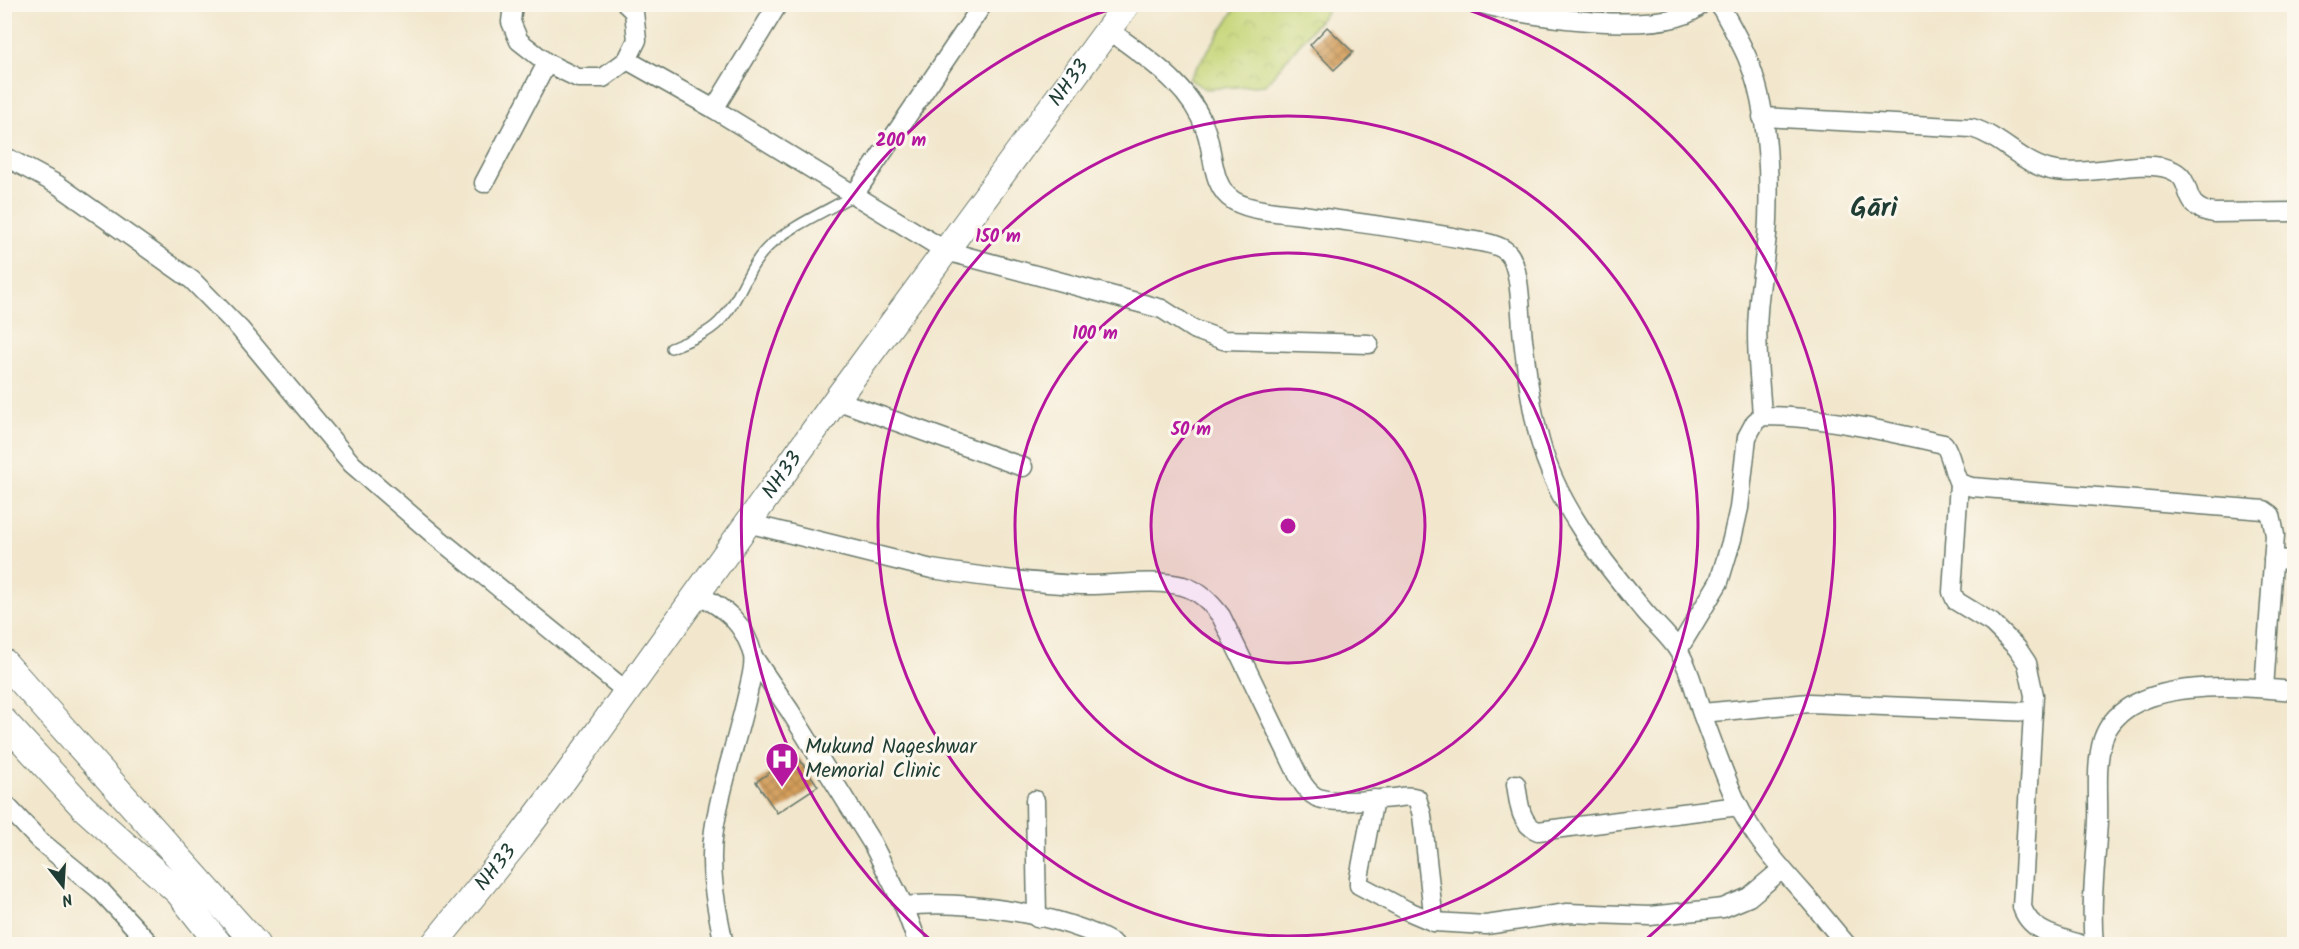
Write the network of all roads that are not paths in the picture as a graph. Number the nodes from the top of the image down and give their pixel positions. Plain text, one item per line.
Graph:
1 (513, 4) edge
2 (626, 4) edge
3 (778, 4) edge
4 (983, 4) edge
5 (1127, 4) edge
6 (1482, 4) edge
7 (1719, 4) edge
8 (1698, 6) edge
9 (1109, 30) junction
10 (627, 60) junction
11 (547, 63) junction
12 (714, 109) junction
13 (1762, 117) junction
14 (4, 156) edge
15 (484, 183) dead end
16 (854, 195) junction
17 (2295, 212) edge
18 (946, 251) junction
19 (1369, 344) dead end
20 (671, 348) dead end
21 (836, 400) junction
22 (1762, 416) junction
23 (1023, 467) dead end
24 (1959, 483) junction
25 (747, 523) junction
26 (2273, 559) junction
27 (2295, 560) edge
28 (697, 594) junction
29 (1678, 650) junction
30 (754, 658) junction
31 (4, 662) edge
32 (2264, 688) junction
33 (626, 691) junction
34 (2295, 691) edge
35 (2033, 712) junction
36 (1702, 713) junction
37 (4, 721) edge
38 (1516, 784) dead end
39 (1374, 799) junction
40 (1035, 800) dead end
41 (4, 803) edge
42 (1738, 806) junction
43 (1781, 870) junction
44 (904, 906) junction
45 (1037, 918) junction
46 (1434, 922) junction
47 (1075, 936) edge
48 (150, 945) edge
49 (219, 945) edge
50 (256, 945) edge
51 (434, 945) edge
52 (724, 945) edge
53 (918, 945) edge
54 (1114, 945) edge
55 (1846, 945) edge
56 (2080, 945) edge
57 (2094, 945) edge

1 - 11 street
2 - 10 street
3 - 12 street
4 - 16 street
5 - 9 main road, NH33
6 - 8 street
7 - 13 street
9 - 18 main road, NH33
9 - 29 street
10 - 11 street
10 - 12 street
11 - 15 street
12 - 16 street
13 - 17 street
13 - 22 street
14 - 33 street
16 - 18 street
16 - 20 lane
18 - 19 street
18 - 21 main road, NH33
21 - 23 street
21 - 25 main road, NH33
22 - 24 street
22 - 29 street
24 - 26 street
24 - 35 street
25 - 28 main road, NH33
25 - 39 street
26 - 27 street
26 - 32 street
28 - 30 street
28 - 33 main road, NH33
29 - 36 street
30 - 44 street
30 - 52 street
31 - 50 main road
32 - 34 street
32 - 57 street
33 - 51 main road, NH33
35 - 36 street
35 - 56 street
36 - 42 street
37 - 49 main road
38 - 42 street
39 - 46 street
39 - 46 street
40 - 45 street
41 - 48 street
42 - 43 street
43 - 46 street
43 - 55 street
44 - 45 street
44 - 53 street
45 - 47 street
47 - 54 street

